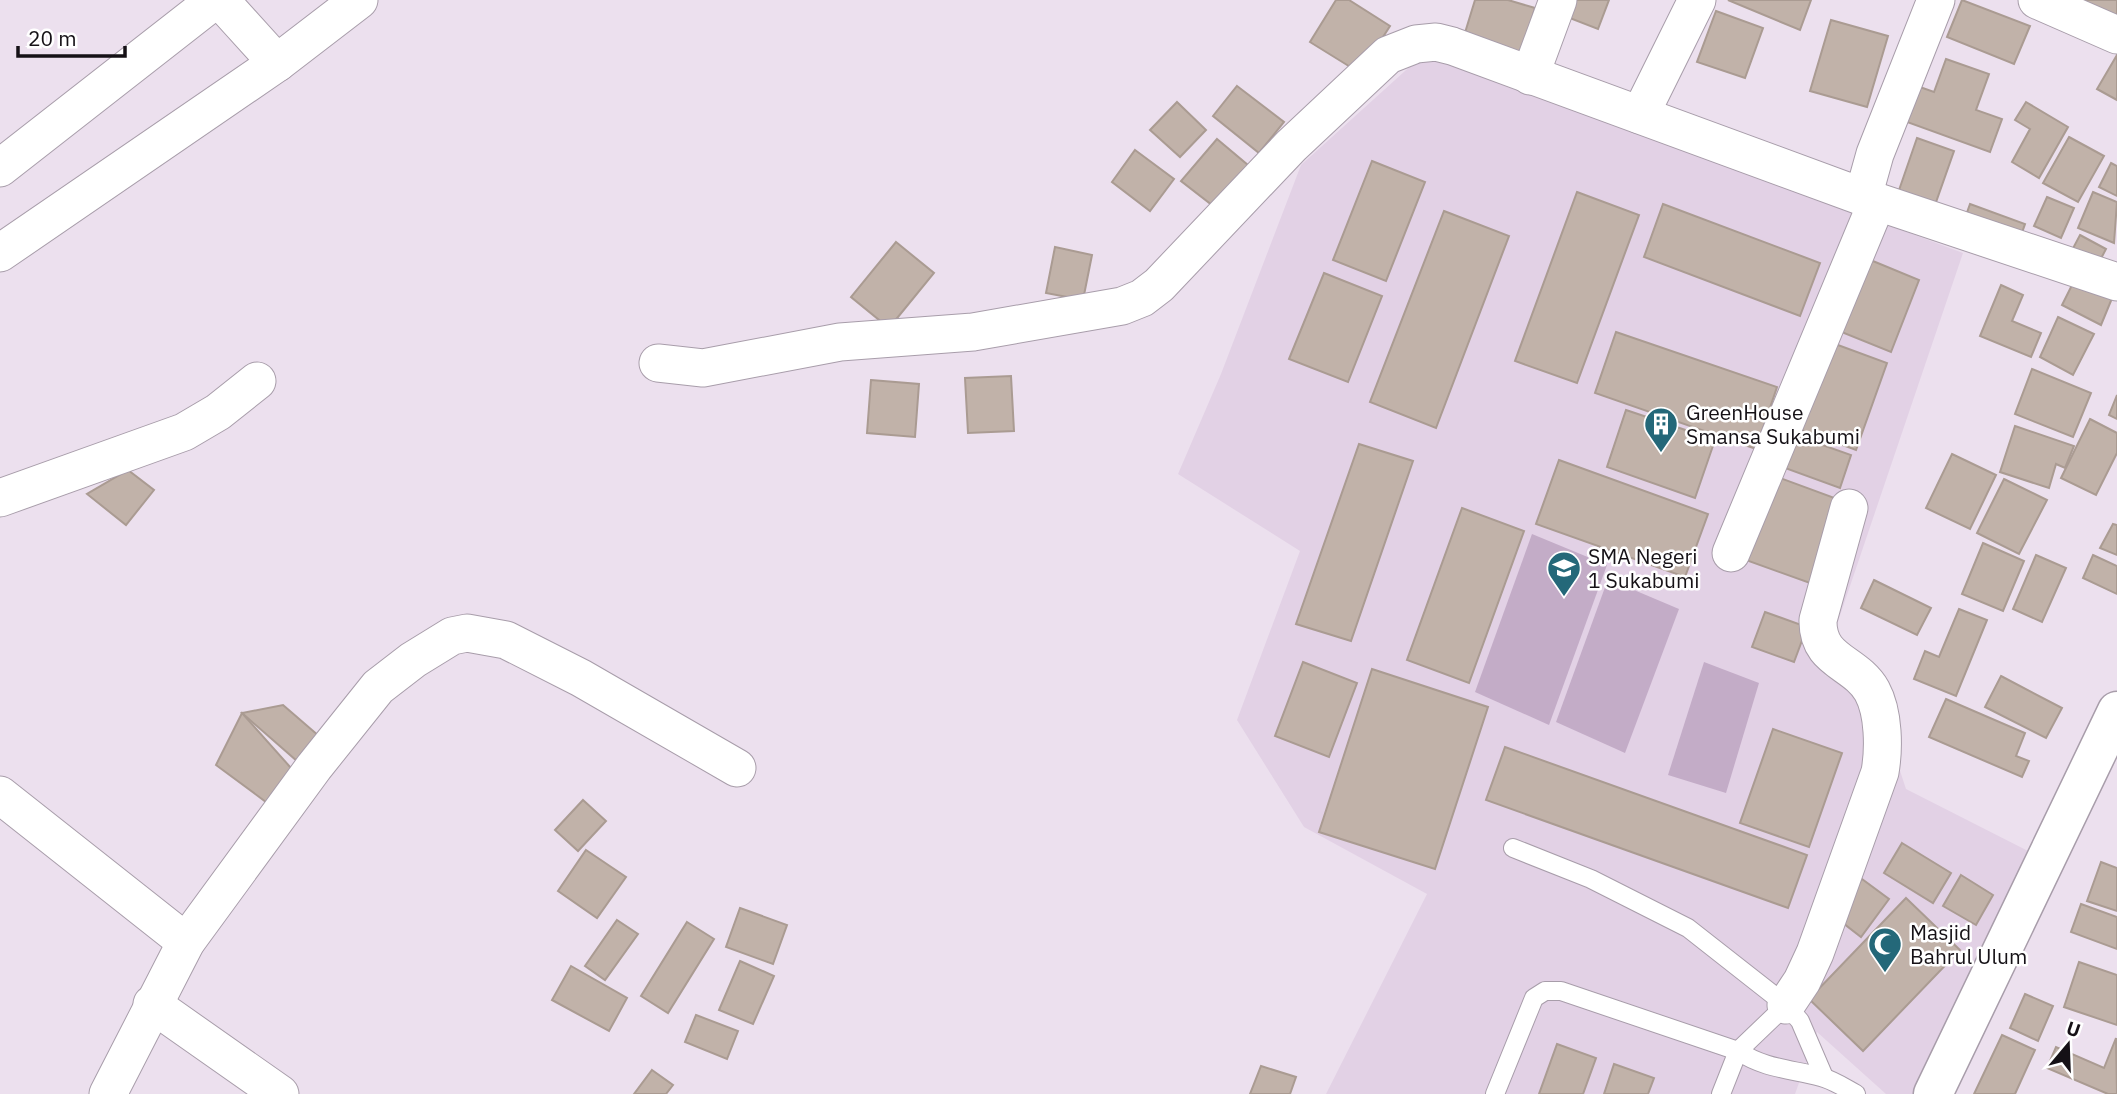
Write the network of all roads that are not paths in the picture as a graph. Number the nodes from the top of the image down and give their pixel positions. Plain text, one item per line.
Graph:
1 (215, 0) edge
2 (220, 0) edge
3 (359, 0) edge
4 (1558, 0) edge
5 (1697, 0) edge
6 (1936, 0) edge
7 (2037, 0) edge
8 (2117, 35) edge
9 (277, 63) junction
10 (1530, 76) junction
11 (1640, 115) junction
12 (0, 168) edge
13 (1870, 200) junction
14 (0, 253) edge
15 (2117, 282) edge
16 (658, 363) dead end
17 (257, 381) dead end
18 (0, 498) edge
19 (1849, 508) dead end
20 (1731, 553) dead end
21 (2117, 711) edge
22 (737, 768) dead end
23 (0, 795) edge
24 (1513, 848) dead end
25 (186, 942) junction
26 (152, 1004) junction
27 (1786, 1005) junction
28 (1738, 1051) junction
29 (1824, 1077) junction
30 (108, 1094) edge
31 (280, 1094) edge
32 (1495, 1094) edge
33 (1721, 1094) edge
34 (1856, 1094) edge
35 (1933, 1094) edge

1 - 12 street
2 - 9 street
3 - 9 street
4 - 10 street
5 - 11 street
6 - 13 street
7 - 8 street
9 - 14 street
10 - 11 street
10 - 16 street
11 - 13 street
13 - 15 street
13 - 20 street
17 - 18 street
19 - 27 street
21 - 35 main road
22 - 25 street
23 - 25 street
24 - 27 lane
25 - 26 street
26 - 30 street
26 - 31 street
27 - 28 lane
27 - 29 lane
28 - 29 lane
28 - 32 lane
28 - 33 lane
29 - 34 lane

